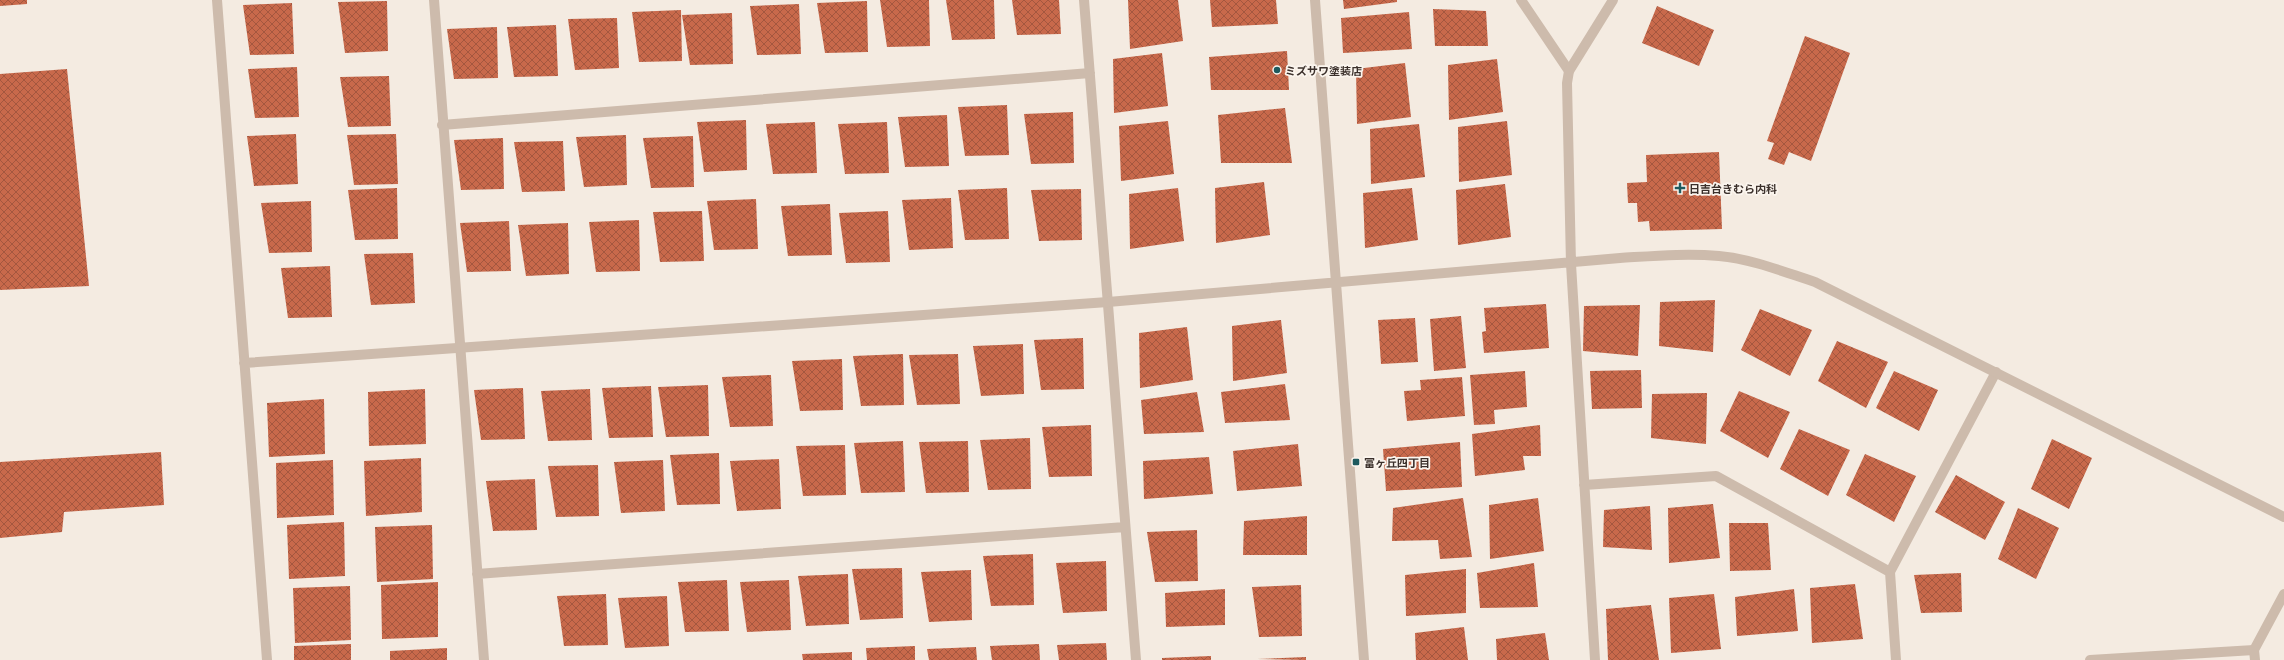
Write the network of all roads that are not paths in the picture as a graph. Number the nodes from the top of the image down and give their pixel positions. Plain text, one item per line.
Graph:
1 (216, 0) edge
2 (434, 0) edge
3 (1084, 0) edge
4 (1315, 0) edge
5 (1521, 0) edge
6 (1613, 0) edge
7 (1569, 70) junction
8 (1090, 74) junction
9 (442, 125) junction
10 (1572, 264) junction
11 (1336, 282) junction
12 (1108, 302) junction
13 (460, 349) junction
14 (244, 363) junction
15 (1996, 372) junction
16 (1584, 485) junction
17 (2284, 517) edge
18 (1125, 527) junction
19 (1890, 572) junction
20 (477, 574) junction
21 (2284, 594) edge
22 (2255, 655) edge
23 (268, 660) edge
24 (484, 660) edge
25 (1136, 660) edge
26 (1364, 660) edge
27 (1595, 660) edge
28 (1896, 660) edge
29 (2090, 660) edge

1 - 14 street
2 - 9 street
3 - 8 street
4 - 11 street
5 - 7 street
6 - 7 street
7 - 10 street
8 - 9 street
8 - 12 street
9 - 13 street
10 - 11 street
10 - 15 street
10 - 16 street
11 - 12 street
11 - 26 street
12 - 13 street
12 - 18 street
13 - 14 street
13 - 20 street
14 - 23 street
15 - 17 street
15 - 19 street
16 - 19 street
16 - 27 street
18 - 20 street
18 - 25 street
19 - 28 street
20 - 24 street
21 - 22 street
22 - 29 street

